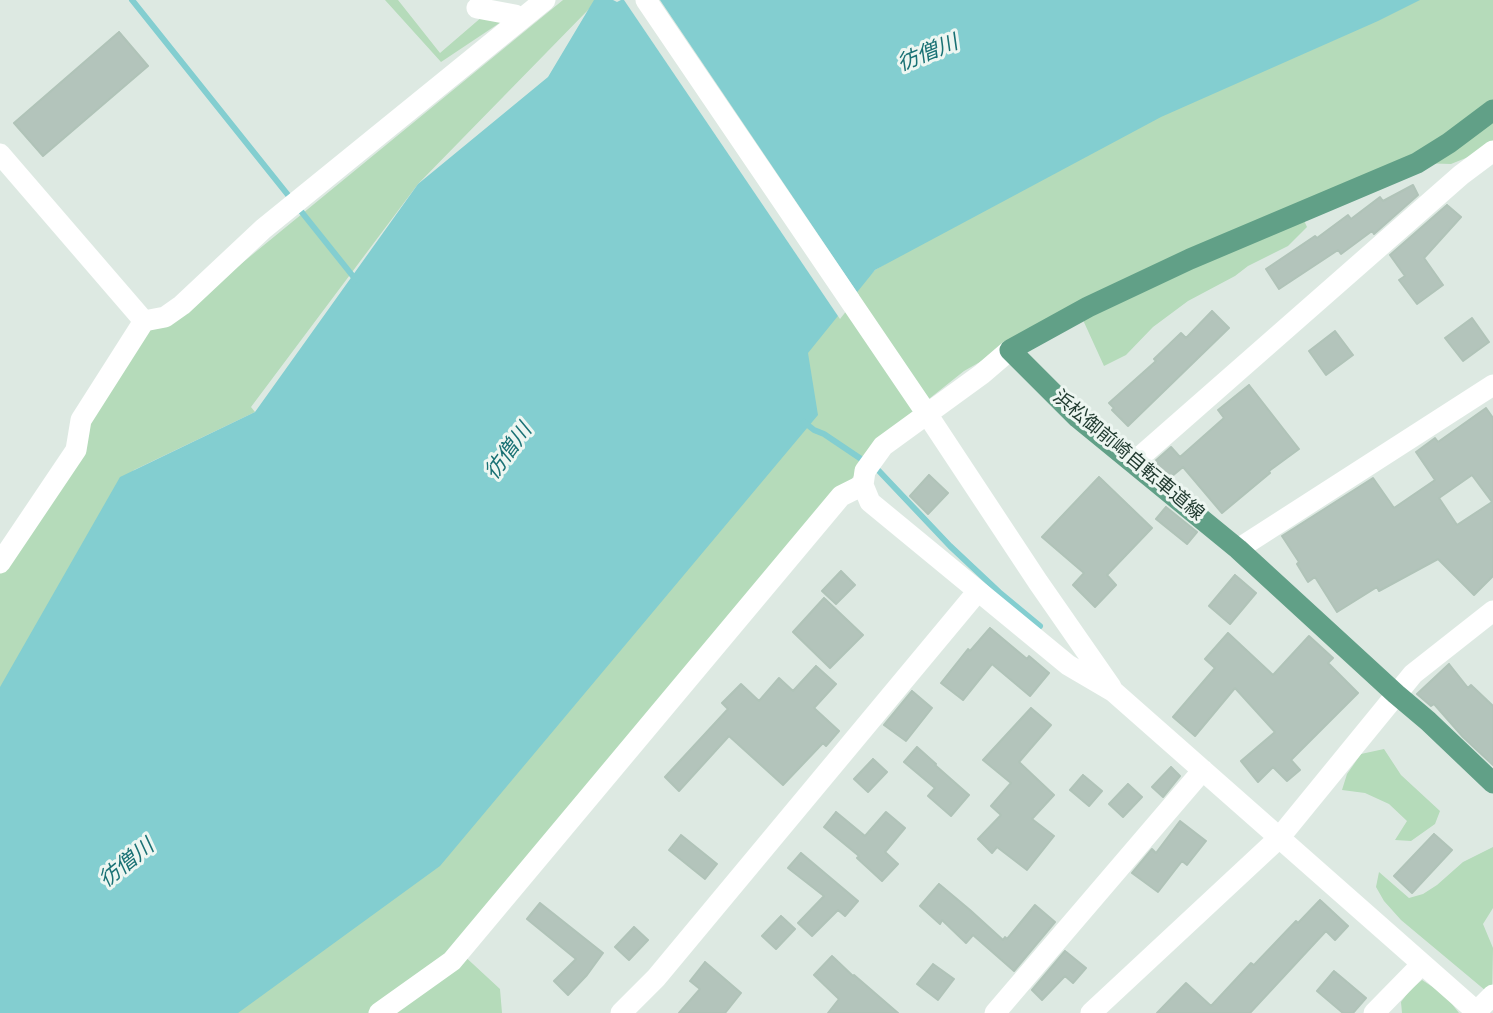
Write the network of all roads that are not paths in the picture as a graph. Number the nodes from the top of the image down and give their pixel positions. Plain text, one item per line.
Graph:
1 (545, 0) edge
2 (646, 0) edge
3 (477, 8) dead end
4 (519, 21) junction
5 (1493, 110) edge
6 (1493, 151) edge
7 (0, 154) edge
8 (144, 321) junction
9 (1010, 350) junction
10 (1493, 385) edge
11 (922, 408) junction
12 (1133, 463) junction
13 (863, 485) junction
14 (1238, 548) junction
15 (0, 563) edge
16 (978, 592) junction
17 (1493, 611) edge
18 (1114, 692) junction
19 (1396, 694) junction
20 (1203, 770) junction
21 (1493, 783) edge
22 (1279, 838) junction
23 (1422, 964) junction
24 (1493, 995) edge
25 (1477, 1012) edge
26 (379, 1013) edge
27 (621, 1013) edge
28 (995, 1013) edge
29 (1091, 1013) edge
30 (1374, 1013) edge

1 - 4 street
2 - 11 street
3 - 4 street
4 - 8 street
5 - 9 main road
6 - 12 street
7 - 8 street
8 - 15 street
9 - 11 street
9 - 12 main road, 浜松御前崎自転車道線
10 - 14 street
11 - 13 street
11 - 18 street
12 - 14 main road, 浜松御前崎自転車道線
13 - 16 street
13 - 26 street
14 - 19 main road, 浜松御前崎自転車道線
16 - 18 street
16 - 27 street
17 - 19 street
18 - 20 street
19 - 21 main road, 浜松御前崎自転車道線
19 - 22 street
20 - 22 street
20 - 28 street
22 - 23 street
22 - 29 street
23 - 25 street
23 - 30 street
24 - 25 street

